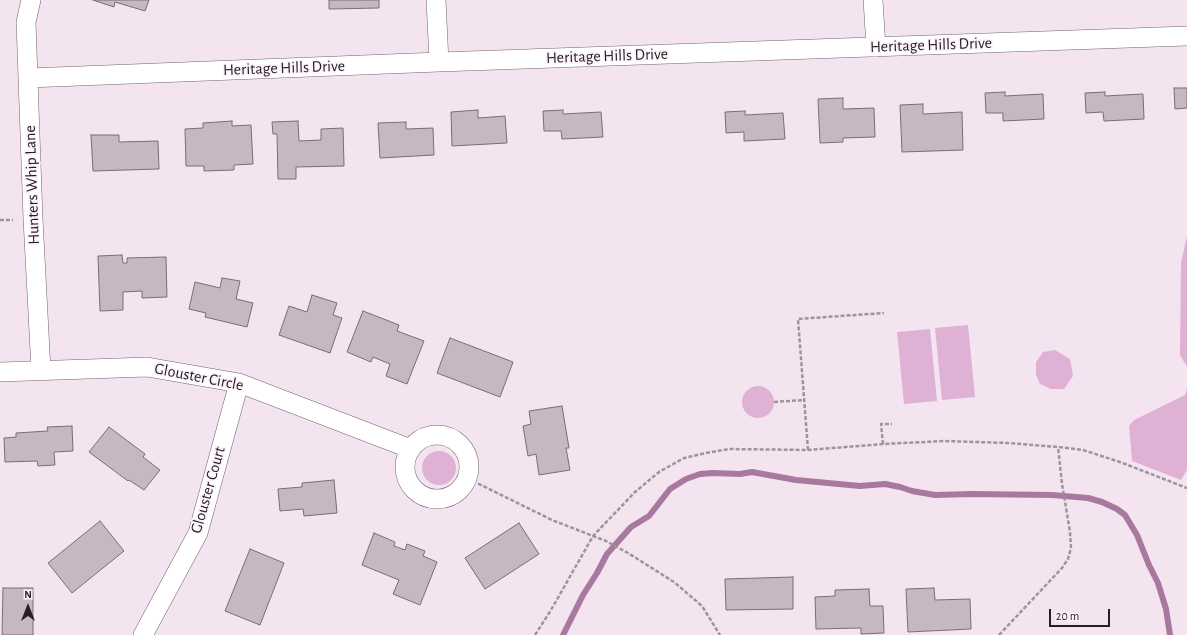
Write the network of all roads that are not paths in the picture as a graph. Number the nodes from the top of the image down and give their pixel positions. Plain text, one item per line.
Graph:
1 (31, 0) edge
2 (436, 0) edge
3 (873, 0) edge
4 (1187, 36) edge
5 (876, 47) junction
6 (439, 62) junction
7 (28, 78) junction
8 (41, 370) junction
9 (0, 372) edge
10 (239, 383) junction
11 (411, 449) junction
12 (143, 635) edge

1 - 7 street, Hunters Whip Lane
2 - 6 street
3 - 5 street
4 - 5 street, Heritage Hills Drive
5 - 6 street, Heritage Hills Drive
6 - 7 street, Heritage Hills Drive
7 - 8 street, Hunters Whip Lane
8 - 9 street, Glouster Circle
8 - 10 street, Glouster Circle
10 - 11 street, Glouster Circle
10 - 12 street, Glouster Court
11 - 11 street

